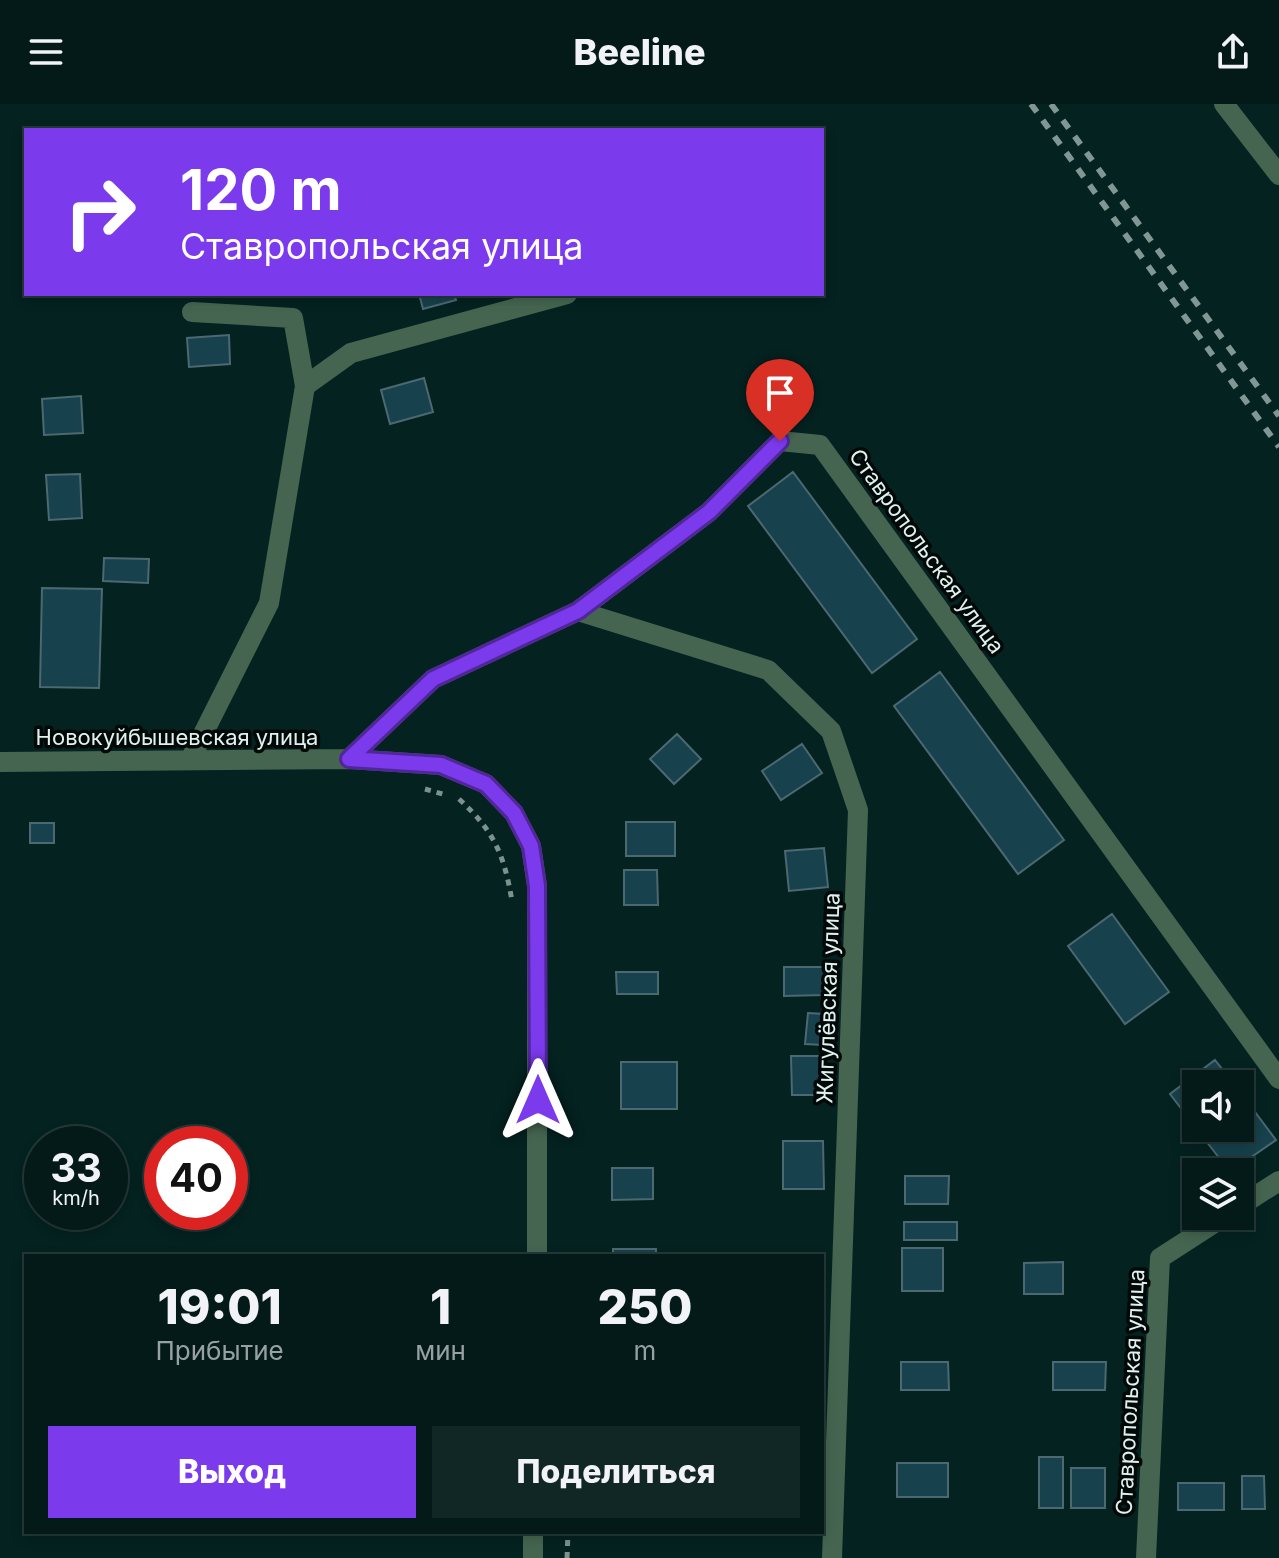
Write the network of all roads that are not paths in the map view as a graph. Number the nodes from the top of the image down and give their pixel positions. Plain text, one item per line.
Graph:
1 (1224, 104) edge
2 (1279, 175) edge
3 (560, 296) edge
4 (192, 312) dead end
5 (305, 386) junction
6 (578, 611) junction
7 (349, 759) junction
8 (190, 760) junction
9 (0, 762) edge
10 (1279, 1079) edge
11 (1279, 1181) edge
12 (1254, 1197) edge
13 (1203, 1230) edge
14 (537, 1254) edge
15 (533, 1534) edge
16 (533, 1558) edge
17 (832, 1558) edge
18 (1146, 1558) edge

1 - 2 street
3 - 5 street
4 - 5 street
5 - 8 street
6 - 7 street, Ставропольская улица
6 - 10 street, Ставропольская улица
6 - 17 street, Жигулёвская улица
7 - 8 street, Новокуйбышевская улица
7 - 14 street, Новокуйбышевская улица
8 - 9 street, Новокуйбышевская улица
11 - 12 street
13 - 18 street, Ставропольская улица
15 - 16 street

